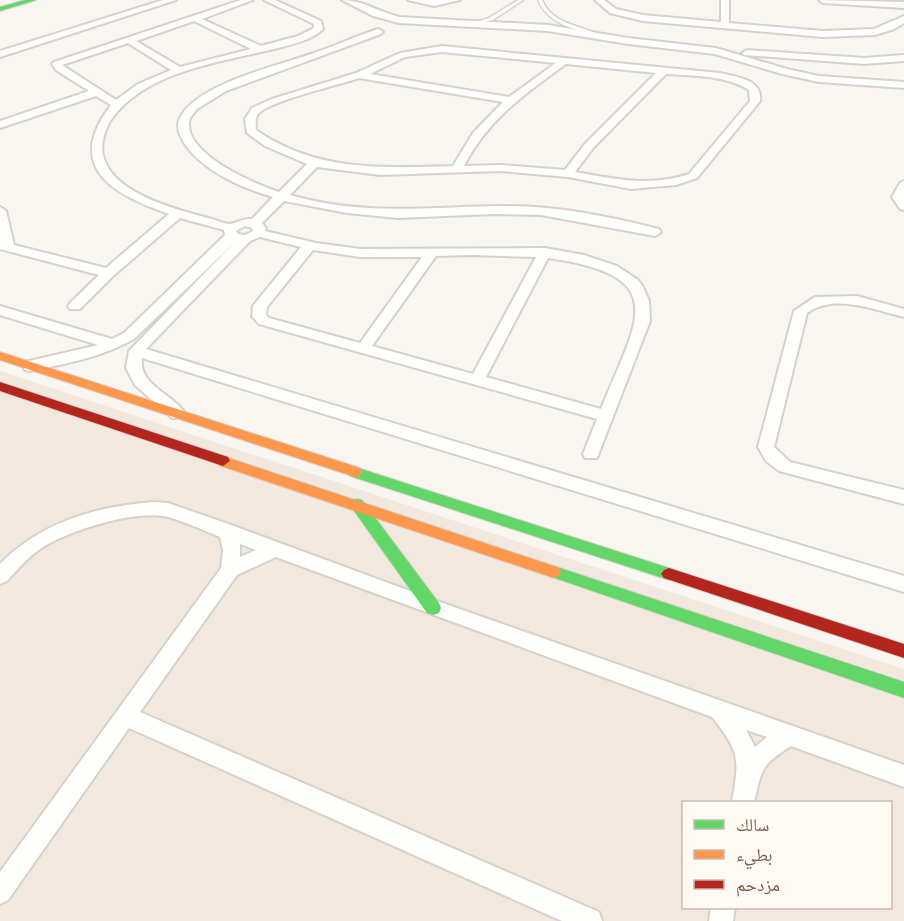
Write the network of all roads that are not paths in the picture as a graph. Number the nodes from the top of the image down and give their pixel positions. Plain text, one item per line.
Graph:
1 (10, 0) edge
2 (33, 0) edge
3 (172, 0) edge
4 (249, 0) edge
5 (268, 0) edge
6 (346, 0) edge
7 (412, 0) edge
8 (456, 0) edge
9 (520, 0) edge
10 (540, 0) edge
11 (599, 0) edge
12 (725, 0) edge
13 (823, 0) edge
14 (0, 3) edge
15 (904, 4) edge
16 (0, 9) edge
17 (194, 18) junction
18 (904, 19) edge
19 (471, 24) junction
20 (726, 25) junction
21 (378, 32) dead end
22 (601, 36) junction
23 (127, 39) junction
24 (261, 50) junction
25 (716, 51) junction
26 (0, 54) edge
27 (904, 58) edge
28 (563, 62) junction
29 (178, 70) junction
30 (664, 70) junction
31 (359, 75) junction
32 (904, 85) edge
33 (97, 92) junction
34 (511, 100) junction
35 (116, 104) junction
36 (2, 122) edge
37 (314, 163) junction
38 (458, 169) junction
39 (568, 174) junction
40 (904, 185) edge
41 (280, 197) junction
42 (904, 206) edge
43 (0, 211) edge
44 (177, 214) junction
45 (244, 232) junction
46 (655, 232) dead end
47 (310, 245) junction
48 (4, 246) edge
49 (545, 252) junction
50 (431, 254) junction
51 (108, 273) junction
52 (75, 306) dead end
53 (0, 310) edge
54 (904, 313) edge
55 (114, 345) junction
56 (363, 348) junction
57 (136, 351) junction
58 (0, 356) edge
59 (30, 366) junction
60 (477, 380) junction
61 (0, 386) edge
62 (179, 414) junction
63 (606, 416) junction
64 (591, 454) dead end
65 (904, 497) edge
66 (357, 504) junction
67 (228, 531) junction
68 (276, 549) junction
69 (230, 570) junction
70 (0, 576) edge
71 (904, 584) edge
72 (433, 608) junction
73 (904, 651) edge
74 (904, 690) edge
75 (719, 710) junction
76 (125, 717) junction
77 (789, 735) junction
78 (749, 769) junction
79 (904, 776) edge
80 (743, 801) edge
81 (0, 892) edge
82 (590, 921) edge

1 - 14 street
2 - 16 street
3 - 26 street
4 - 17 street
5 - 24 street
6 - 19 street
7 - 8 street
9 - 19 lane
10 - 22 lane
11 - 20 street
12 - 20 street
13 - 15 street
17 - 23 street
17 - 24 street
18 - 20 street
19 - 22 street
21 - 41 street
22 - 25 street
23 - 29 street
23 - 33 street
24 - 29 street
25 - 27 street
25 - 32 street
28 - 30 street
28 - 31 street
28 - 34 street
29 - 35 street
30 - 39 street
30 - 39 street
31 - 34 street
31 - 37 street
33 - 35 street
33 - 36 street
34 - 38 street
35 - 44 street
37 - 38 street
37 - 41 street
38 - 39 street
40 - 42 street
41 - 45 street
41 - 46 street
43 - 48 street
44 - 45 street
44 - 51 street
45 - 47 street
45 - 55 street
45 - 57 street
47 - 50 street
47 - 56 street
48 - 51 street
49 - 50 street
49 - 60 street
49 - 63 street
50 - 56 street
51 - 52 street
53 - 55 street
54 - 65 street
55 - 59 street
56 - 60 street
57 - 62 street
57 - 71 street
58 - 59 street
59 - 62 street
60 - 63 street
61 - 66 street
62 - 73 street
63 - 64 street
66 - 72 street
66 - 74 street
67 - 68 street
67 - 69 street
67 - 70 street
68 - 69 street
68 - 72 street
69 - 76 street
72 - 75 street
75 - 77 street
75 - 78 street
76 - 81 street
76 - 82 street
77 - 78 street
77 - 79 street
78 - 80 street

